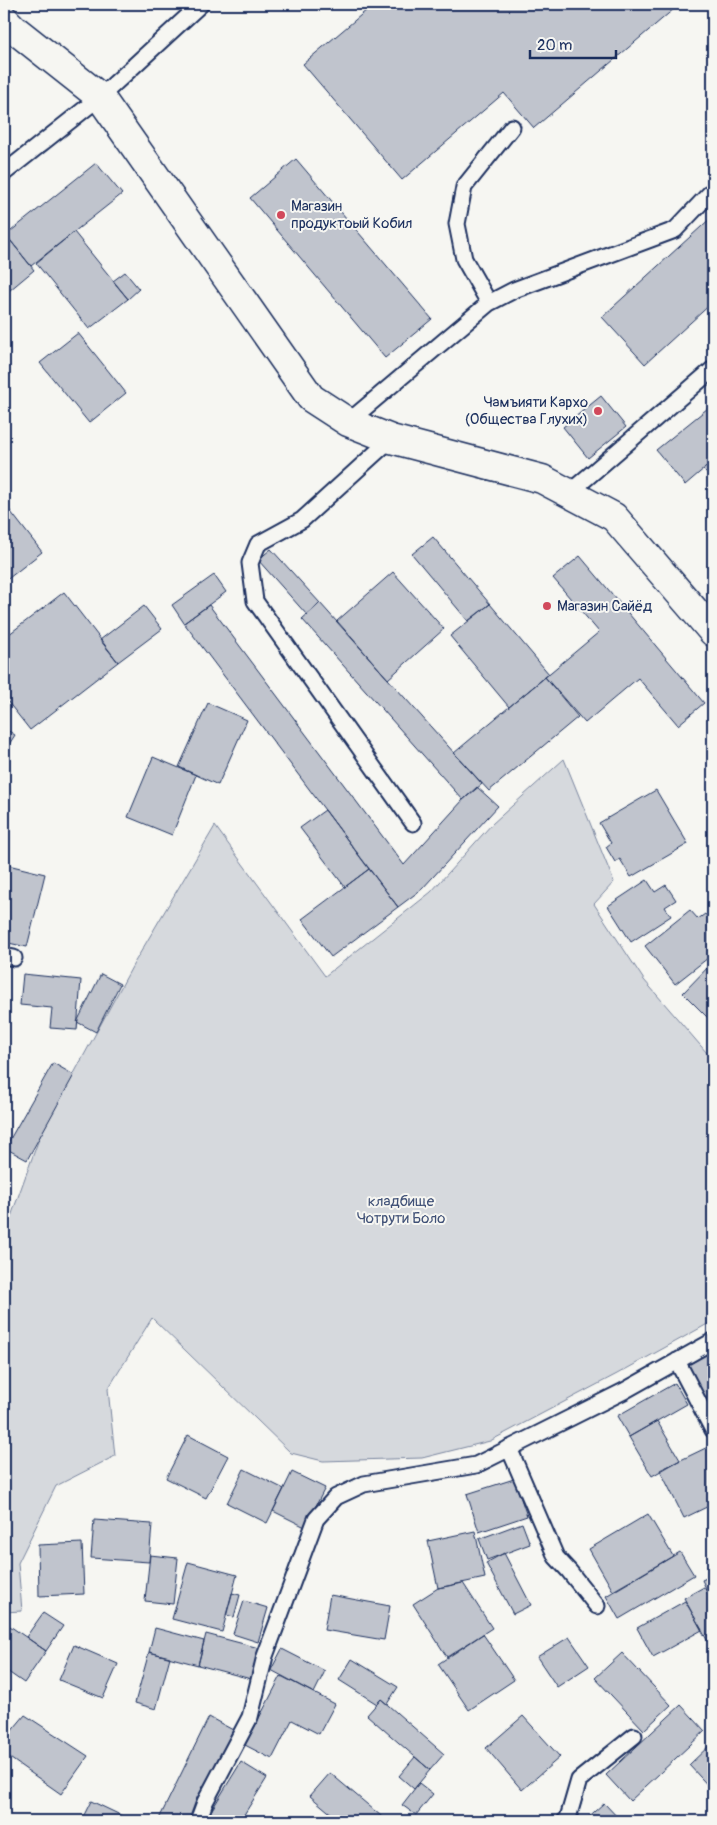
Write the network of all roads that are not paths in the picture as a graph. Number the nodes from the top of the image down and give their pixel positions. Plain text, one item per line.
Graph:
1 (201, 4) edge
2 (4, 19) edge
3 (100, 97) junction
4 (512, 127) dead end
5 (4, 173) edge
6 (713, 190) edge
7 (489, 303) junction
8 (713, 369) edge
9 (348, 422) junction
10 (391, 439) junction
11 (569, 493) junction
12 (713, 632) edge
13 (413, 823) dead end
14 (713, 1341) edge
15 (677, 1361) junction
16 (713, 1430) edge
17 (509, 1448) junction
18 (597, 1606) dead end
19 (634, 1736) dead end
20 (198, 1821) edge
21 (565, 1821) edge

1 - 3 lane
2 - 3 street
3 - 5 lane
3 - 9 street
4 - 7 lane
6 - 7 lane
7 - 9 lane
8 - 11 lane
9 - 10 street
10 - 11 street
10 - 13 lane
11 - 12 street
14 - 15 lane
15 - 16 lane
15 - 17 lane
17 - 18 lane
17 - 20 lane
19 - 21 lane

